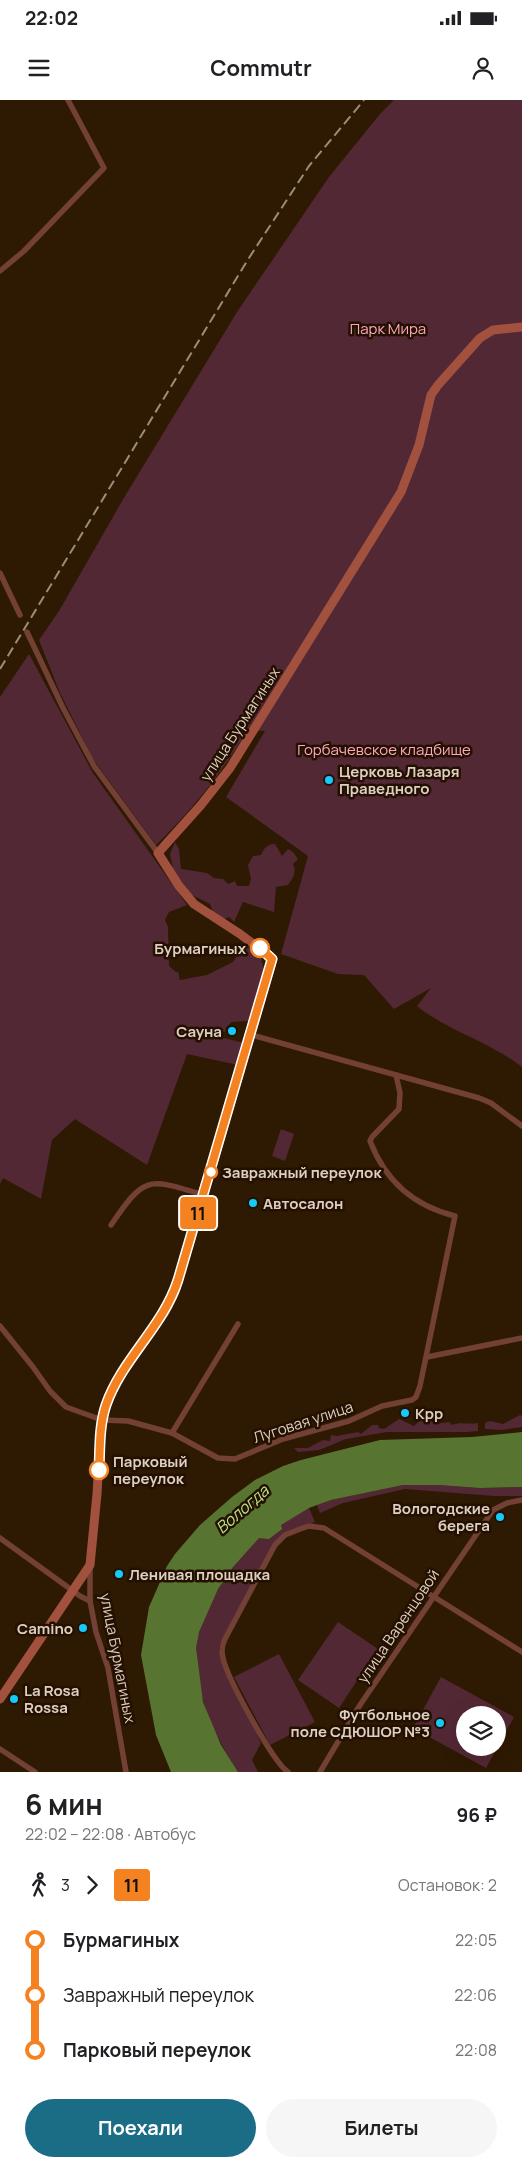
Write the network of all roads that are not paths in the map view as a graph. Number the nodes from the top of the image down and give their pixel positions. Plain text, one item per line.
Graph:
1 (68, 100) edge
2 (0, 271) edge
3 (522, 327) edge
4 (0, 573) edge
5 (20, 615) dead end
6 (27, 632) dead end
7 (158, 853) junction
8 (252, 1035) junction
9 (396, 1075) junction
10 (522, 1126) edge
11 (204, 1195) junction
12 (111, 1225) dead end
13 (238, 1324) dead end
14 (0, 1326) edge
15 (522, 1338) edge
16 (427, 1357) junction
17 (102, 1420) junction
18 (172, 1433) junction
19 (522, 1500) edge
20 (0, 1538) edge
21 (90, 1565) junction
22 (73, 1590) junction
23 (432, 1598) junction
24 (90, 1601) junction
25 (522, 1652) edge
26 (0, 1699) edge
27 (0, 1749) edge
28 (35, 1772) edge
29 (126, 1772) edge
30 (288, 1772) edge
31 (320, 1772) edge

1 - 2 street
3 - 7 street, улица Бурмагиных
4 - 5 street
6 - 7 street
7 - 8 street, улица Бурмагиных
8 - 9 street
8 - 11 street, улица Бурмагиных
9 - 10 street
9 - 16 street
11 - 12 street
11 - 17 street, улица Бурмагиных
13 - 18 street
14 - 17 street
15 - 16 street
16 - 18 street, Луговая улица
17 - 18 street
17 - 21 street, улица Бурмагиных
19 - 23 street, улица Варенцовой
20 - 22 street
21 - 22 street
21 - 24 street, улица Бурмагиных
22 - 24 street
22 - 26 street
23 - 25 street
23 - 30 street
23 - 31 street, улица Варенцовой
24 - 29 street, улица Бурмагиных
27 - 28 street

